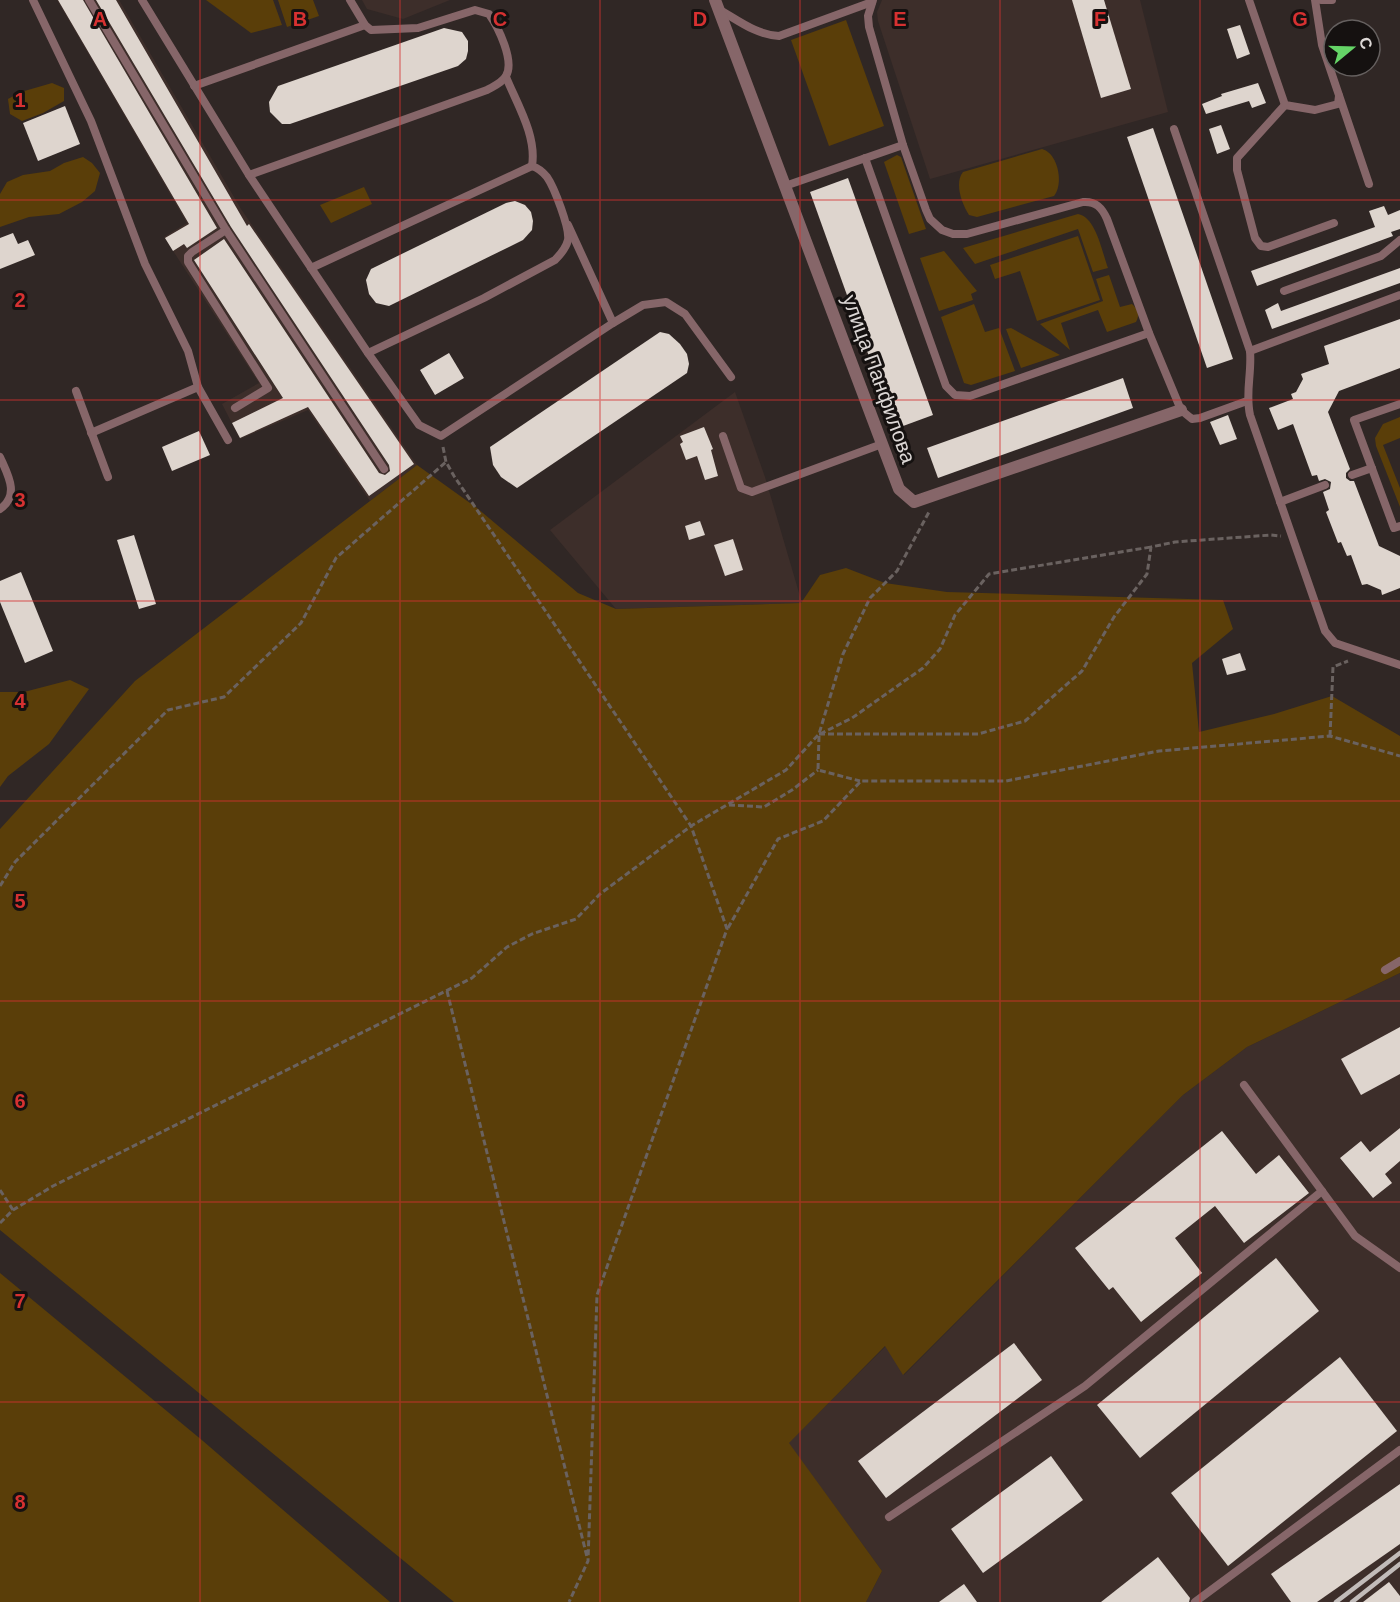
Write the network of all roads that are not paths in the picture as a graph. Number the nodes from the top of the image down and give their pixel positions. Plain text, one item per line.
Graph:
1 (33, 0) edge
2 (89, 0) edge
3 (142, 0) edge
4 (350, 0) edge
5 (1249, 0) edge
6 (1315, 0) edge
7 (1321, 0) edge
8 (1332, 0) edge
9 (872, 1) edge
10 (718, 5) edge
11 (366, 26) junction
12 (506, 77) junction
13 (194, 86) junction
14 (1339, 95) junction
15 (1286, 105) junction
16 (1174, 129) dead end
17 (903, 145) junction
18 (866, 158) junction
19 (532, 166) junction
20 (249, 175) junction
21 (1369, 184) dead end
22 (785, 186) junction
23 (1334, 224) dead end
24 (568, 225) junction
25 (226, 230) junction
26 (1400, 240) edge
27 (311, 268) junction
28 (1284, 291) dead end
29 (1400, 295) edge
30 (613, 323) junction
31 (1149, 333) junction
32 (1250, 351) junction
33 (368, 353) junction
34 (731, 376) dead end
35 (198, 387) junction
36 (76, 391) dead end
37 (1247, 401) junction
38 (1400, 404) edge
39 (235, 408) dead end
40 (1181, 410) junction
41 (91, 433) junction
42 (723, 436) dead end
43 (228, 440) dead end
44 (882, 444) junction
45 (0, 457) edge
46 (1372, 468) junction
47 (384, 469) dead end
48 (1352, 475) dead end
49 (108, 477) dead end
50 (1325, 485) dead end
51 (1280, 502) junction
52 (0, 509) edge
53 (1400, 526) edge
54 (1400, 665) edge
55 (1400, 961) edge
56 (1385, 970) dead end
57 (1244, 1084) dead end
58 (1322, 1191) junction
59 (1400, 1268) edge
60 (1400, 1450) edge
61 (889, 1517) dead end
62 (1195, 1602) edge

1 - 35 lane
2 - 25 lane
3 - 13 lane
4 - 11 lane
5 - 15 lane
6 - 14 lane
7 - 8 lane
9 - 10 lane
9 - 17 lane
10 - 22 street, улица Панфилова
11 - 12 lane
11 - 13 lane
12 - 19 lane
12 - 20 lane
13 - 20 lane
14 - 15 lane
14 - 21 lane
15 - 23 lane
16 - 32 lane
17 - 18 lane
17 - 31 lane
18 - 22 lane
18 - 31 lane
19 - 24 lane
19 - 27 lane
20 - 27 lane
22 - 44 street, улица Панфилова
24 - 30 lane
24 - 33 lane
25 - 39 lane
25 - 47 lane
26 - 28 lane
27 - 33 lane
29 - 32 lane
30 - 33 lane
30 - 34 lane
31 - 40 lane
32 - 37 lane
35 - 41 lane
35 - 43 lane
36 - 41 lane
37 - 40 lane
37 - 51 lane
38 - 46 lane
40 - 44 street, улица Панфилова
41 - 49 lane
42 - 44 lane
45 - 52 lane
46 - 48 lane
46 - 53 lane
50 - 51 lane
51 - 54 lane
55 - 56 lane
57 - 58 lane
58 - 59 lane
58 - 61 lane
60 - 62 lane

